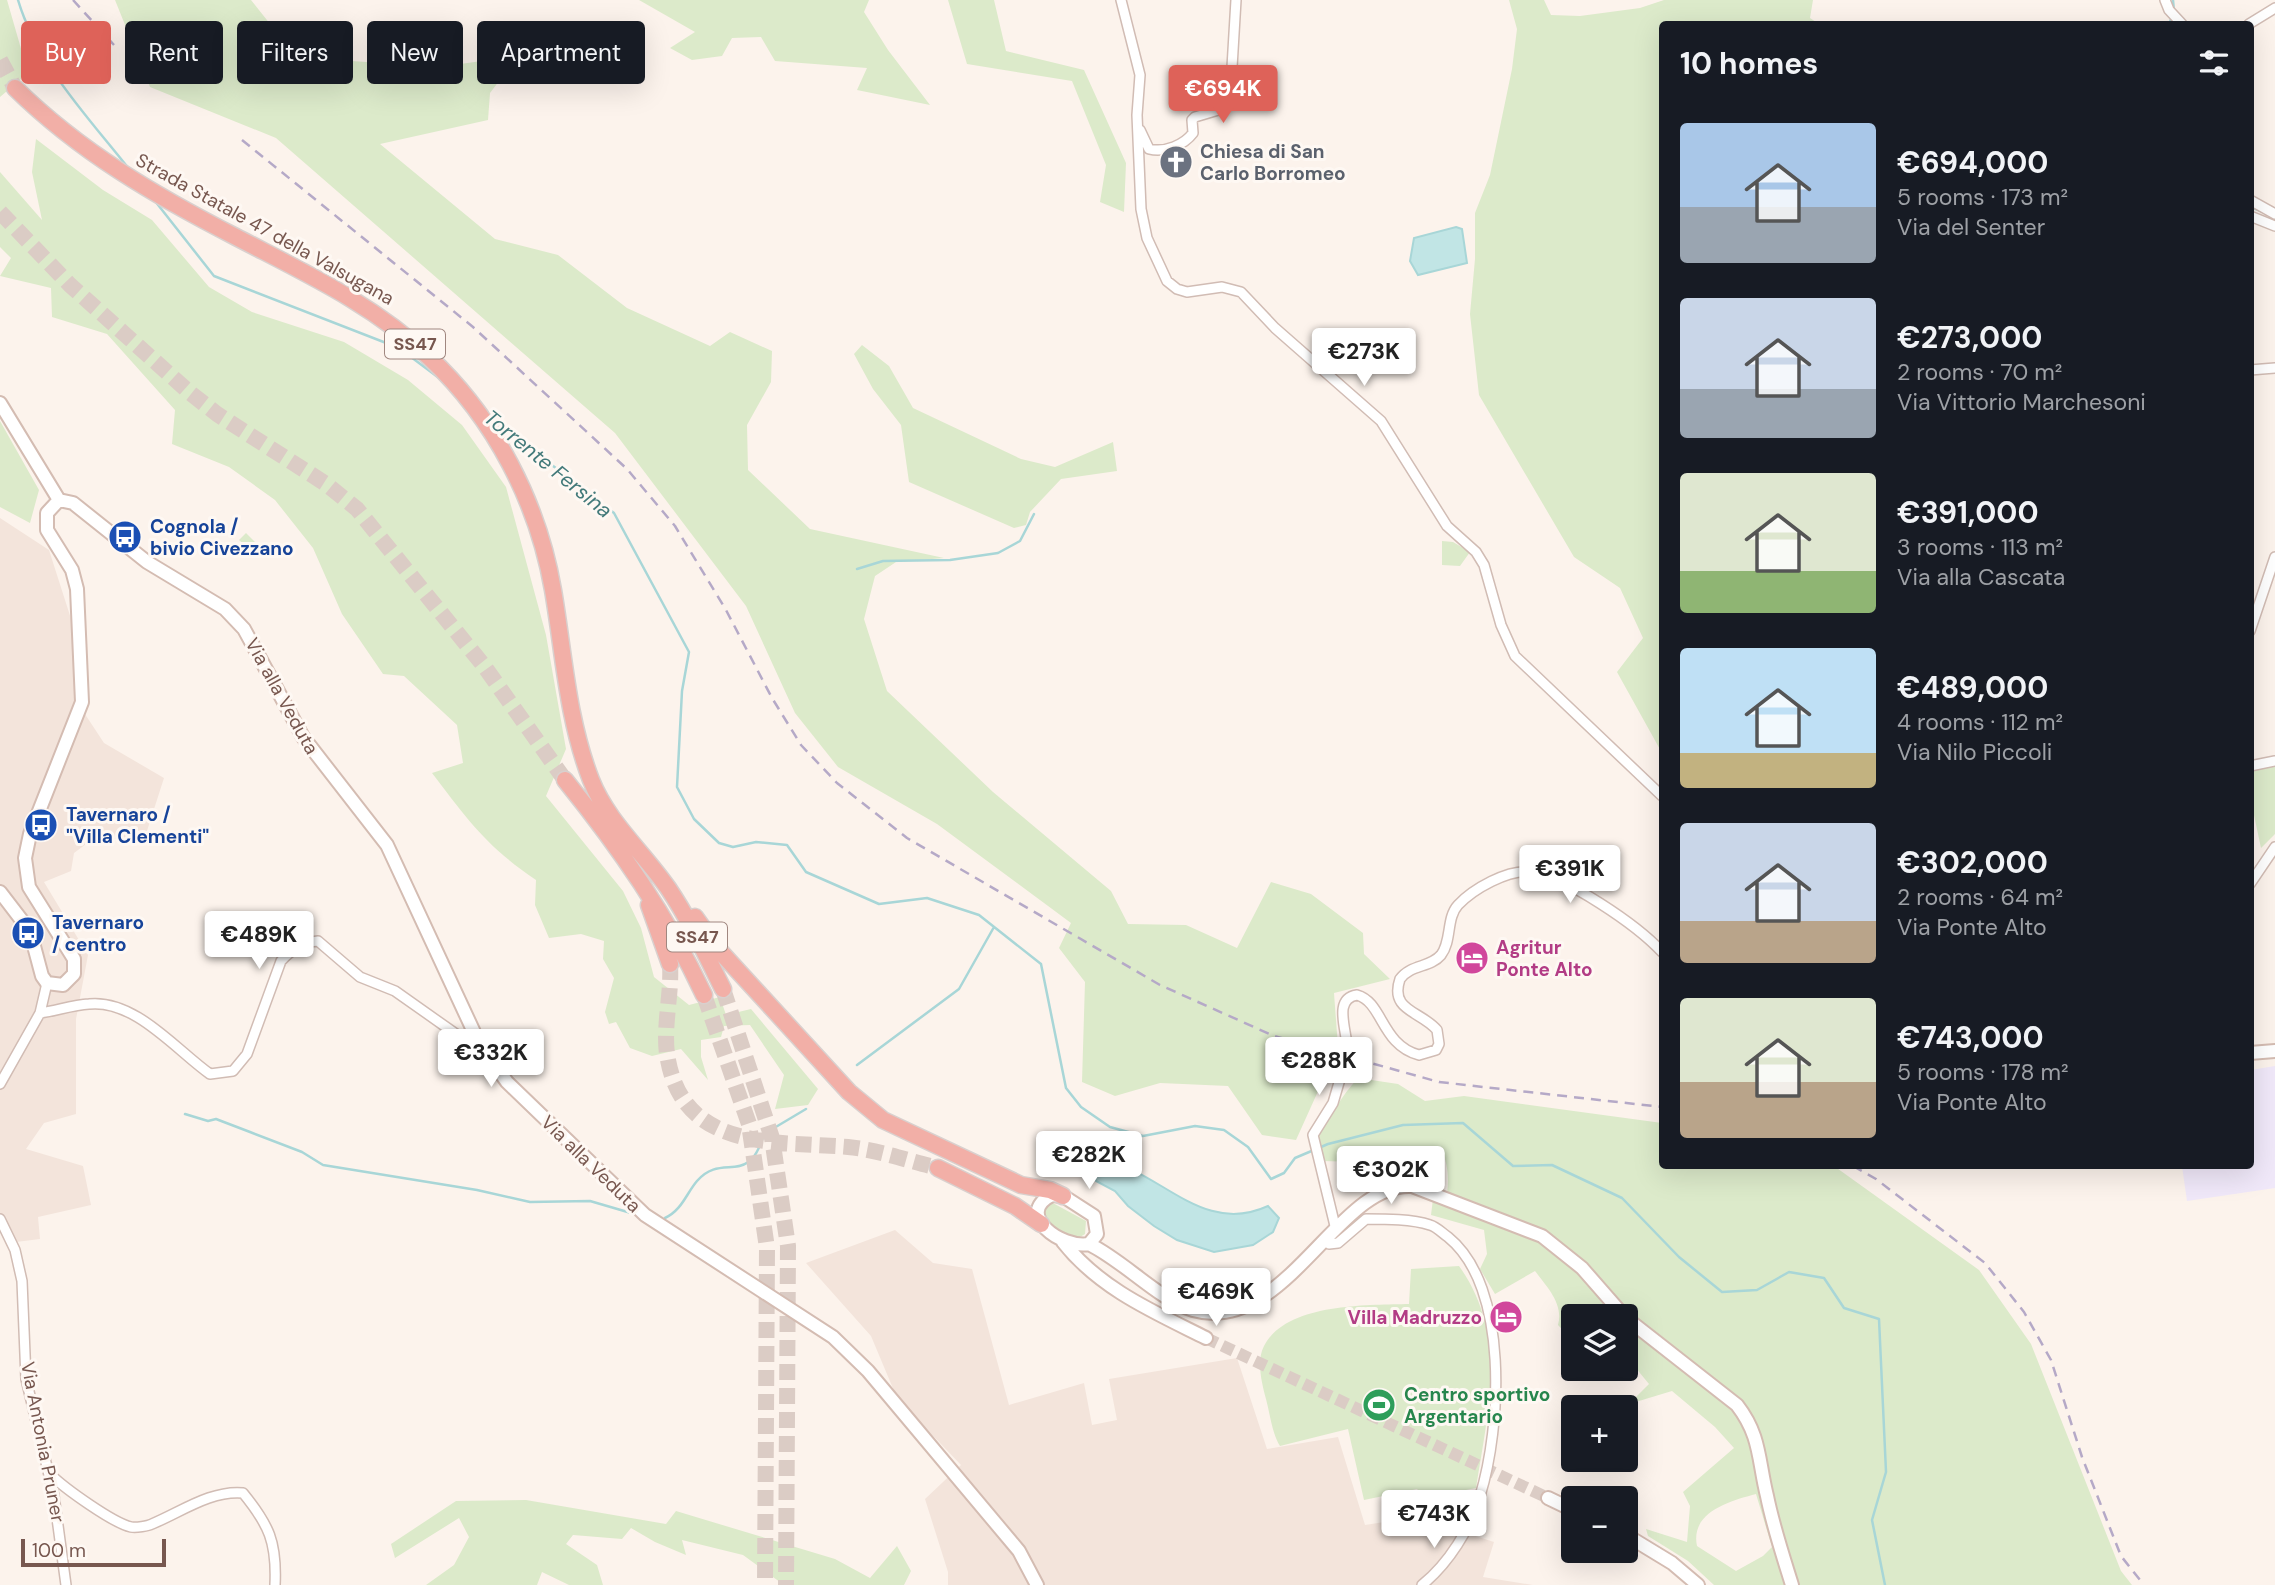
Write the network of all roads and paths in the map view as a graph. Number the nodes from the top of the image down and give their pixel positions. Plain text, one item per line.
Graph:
1 (1121, 0) edge
2 (1236, 0) edge
3 (2165, 0) edge
4 (2275, 8) edge
5 (2179, 21) edge
6 (2254, 21) edge
7 (15, 89) tunnel mouth
8 (1137, 126) junction
9 (2254, 202) edge
10 (2275, 214) edge
11 (2254, 217) edge
12 (2275, 226) edge
13 (2275, 368) edge
14 (2254, 370) edge
15 (0, 403) edge
16 (59, 500) junction
17 (2275, 557) edge
18 (2254, 619) edge
19 (2275, 761) edge
20 (2254, 765) edge
21 (565, 780) tunnel mouth
22 (1659, 793) edge
23 (2275, 847) edge
24 (2254, 878) edge
25 (667, 887) junction
26 (0, 891) edge
27 (650, 896) junction
28 (1659, 949) edge
29 (670, 964) tunnel mouth
30 (47, 983) junction
31 (723, 989) tunnel mouth
32 (704, 995) tunnel mouth
33 (40, 1013) junction
34 (479, 1043) junction
35 (2275, 1051) edge
36 (2254, 1053) edge
37 (1, 1080) edge
38 (937, 1168) tunnel mouth
39 (1063, 1196) junction
40 (0, 1219) edge
41 (1041, 1224) junction
42 (1098, 1226) junction
43 (1336, 1230) junction
44 (1326, 1241) junction
45 (1063, 1242) junction
46 (1088, 1244) junction
47 (1115, 1257) junction
48 (1104, 1283) junction
49 (1614, 1304) edge
50 (1638, 1327) edge
51 (1206, 1338) tunnel mouth
52 (49, 1473) junction
53 (1548, 1498) tunnel mouth
54 (1561, 1504) edge
55 (1638, 1542) edge
56 (66, 1585) edge
57 (275, 1585) edge
58 (1037, 1585) edge
59 (1422, 1585) edge
60 (1698, 1585) edge
61 (1793, 1585) edge

1 - 8 street
2 - 8 street
3 - 5 street
4 - 6 street
7 - 25 highway, Strada Statale 47 della Valsugana / SS47
8 - 22 street
9 - 10 street
11 - 12 street
13 - 14 street
15 - 16 street
16 - 30 street
16 - 34 street, Via alla Veduta
17 - 18 street
19 - 20 street
21 - 27 highway, SS47
23 - 24 street
25 - 31 highway, Strada Statale 47 della Valsugana / SS47
25 - 39 highway
26 - 30 street
27 - 29 highway
27 - 32 highway, SS47
28 - 43 street
30 - 33 street
33 - 34 street
33 - 37 street
34 - 58 street, Via alla Veduta
35 - 36 street
38 - 41 highway
39 - 41 street
39 - 42 street
40 - 52 street, Via Antonia Pruner
41 - 45 street
42 - 46 street
42 - 47 street
43 - 44 street
43 - 49 street
44 - 47 street
44 - 59 street
45 - 46 street
45 - 48 street
46 - 47 street
46 - 48 street
48 - 51 street
50 - 61 street
52 - 56 street, Via Antonia Pruner
52 - 57 street
53 - 54 street
55 - 60 street

